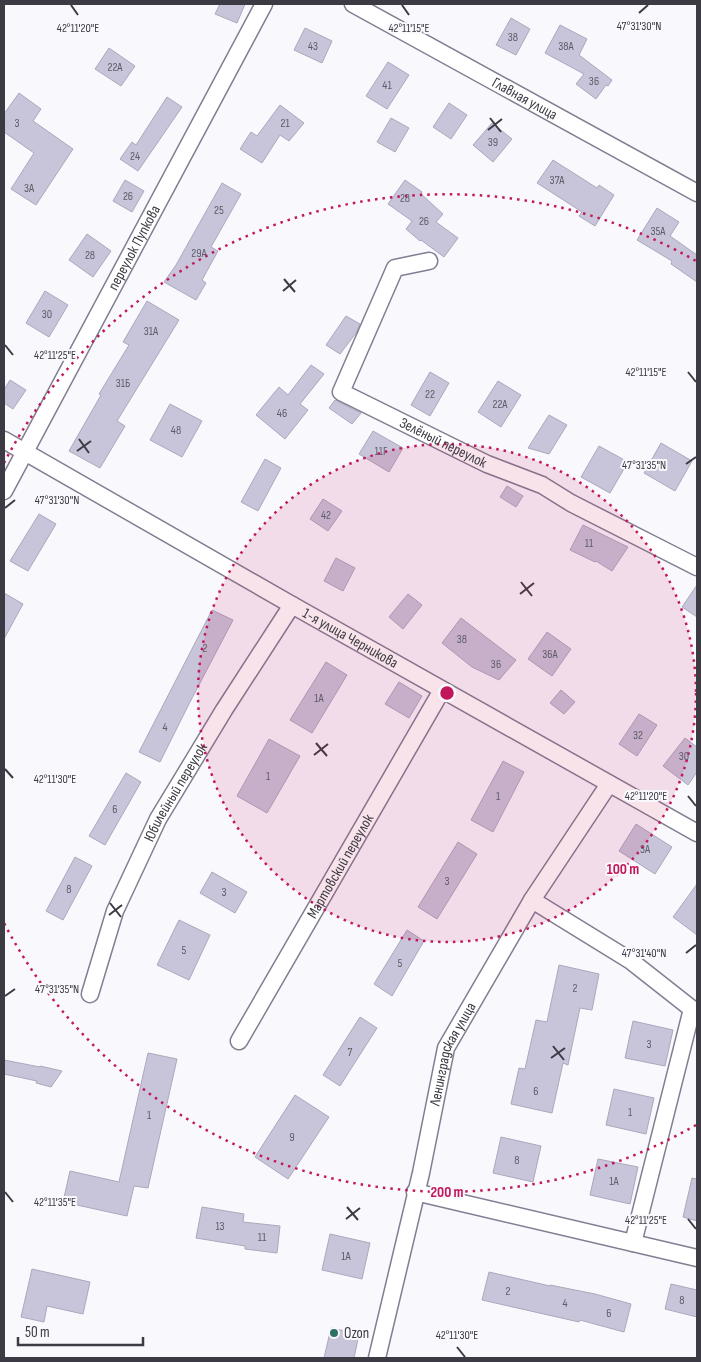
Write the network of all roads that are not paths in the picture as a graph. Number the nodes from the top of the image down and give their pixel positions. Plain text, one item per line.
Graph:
1 (264, 4) edge
2 (353, 4) edge
3 (697, 193) edge
4 (429, 261) dead end
5 (4, 440) edge
6 (26, 452) junction
7 (4, 491) edge
8 (697, 567) edge
9 (292, 605) junction
10 (442, 690) junction
11 (609, 784) junction
12 (697, 833) edge
13 (532, 900) junction
14 (90, 994) dead end
15 (239, 1041) dead end
16 (416, 1192) junction
17 (633, 1244) junction
18 (697, 1258) edge
19 (377, 1358) edge

1 - 6 street, переулок Пупкова
2 - 3 street, Главная улица
4 - 8 street, Зелёный переулок
5 - 6 street, 1-я улица Черникова
6 - 7 street, переулок Пупкова
6 - 9 street, 1-я улица Черникова
9 - 10 street, 1-я улица Черникова
9 - 14 street, Юбилейный переулок
10 - 11 street, 1-я улица Черникова
10 - 15 street, Мартовский переулок
11 - 12 street, 1-я улица Черникова
11 - 13 street, Ленинградская улица
13 - 16 street, Ленинградская улица
13 - 17 street
16 - 17 street
16 - 19 street, Ленинградская улица
17 - 18 street

